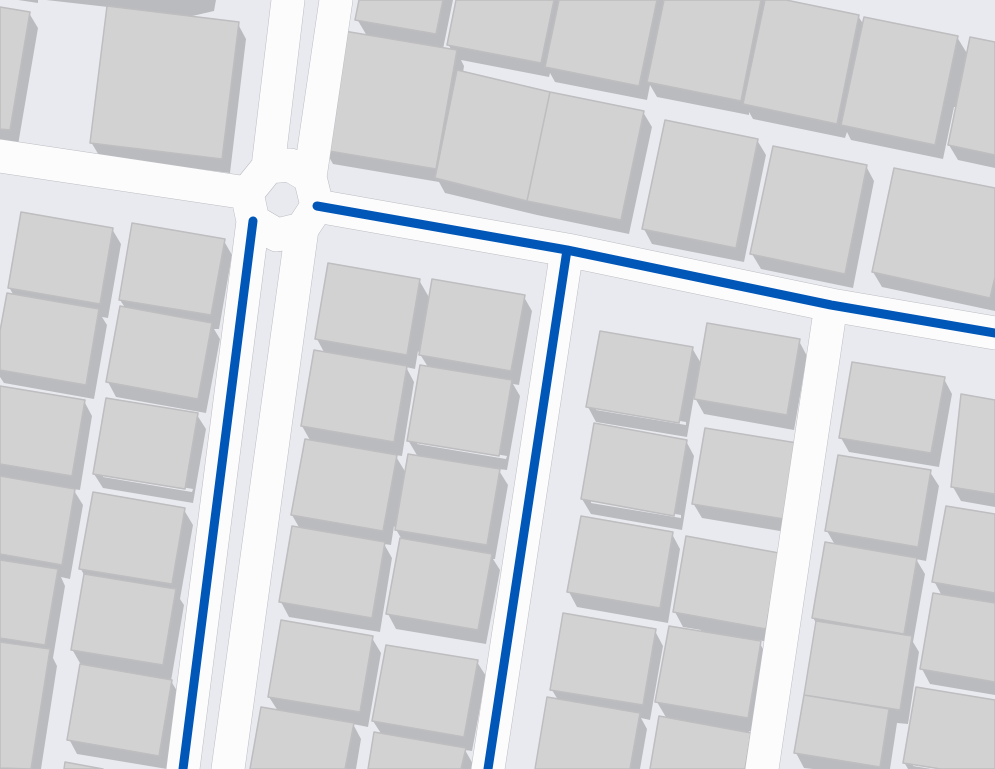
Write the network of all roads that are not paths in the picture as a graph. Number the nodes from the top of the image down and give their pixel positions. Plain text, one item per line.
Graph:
1 (336, 0) edge
2 (286, 14) edge
3 (332, 36) junction
4 (0, 156) edge
5 (268, 167) junction
6 (310, 204) junction
7 (250, 207) junction
8 (567, 250) junction
9 (831, 305) junction
10 (995, 333) edge
11 (237, 345) junction
12 (286, 351) junction
13 (218, 495) junction
14 (265, 503) junction
15 (194, 682) junction
16 (239, 690) junction
17 (183, 769) edge
18 (228, 769) edge
19 (488, 769) edge
20 (762, 769) edge

1 - 3 street
2 - 3 street
2 - 5 street
3 - 6 street
4 - 7 street
5 - 6 street
5 - 7 street
6 - 7 street
6 - 8 street
6 - 12 street
7 - 11 street
8 - 9 street
8 - 19 street
9 - 10 street
9 - 20 street
11 - 12 street
11 - 13 street
12 - 14 street
13 - 14 street
13 - 15 street
14 - 16 street
15 - 16 street
15 - 17 street
16 - 18 street

